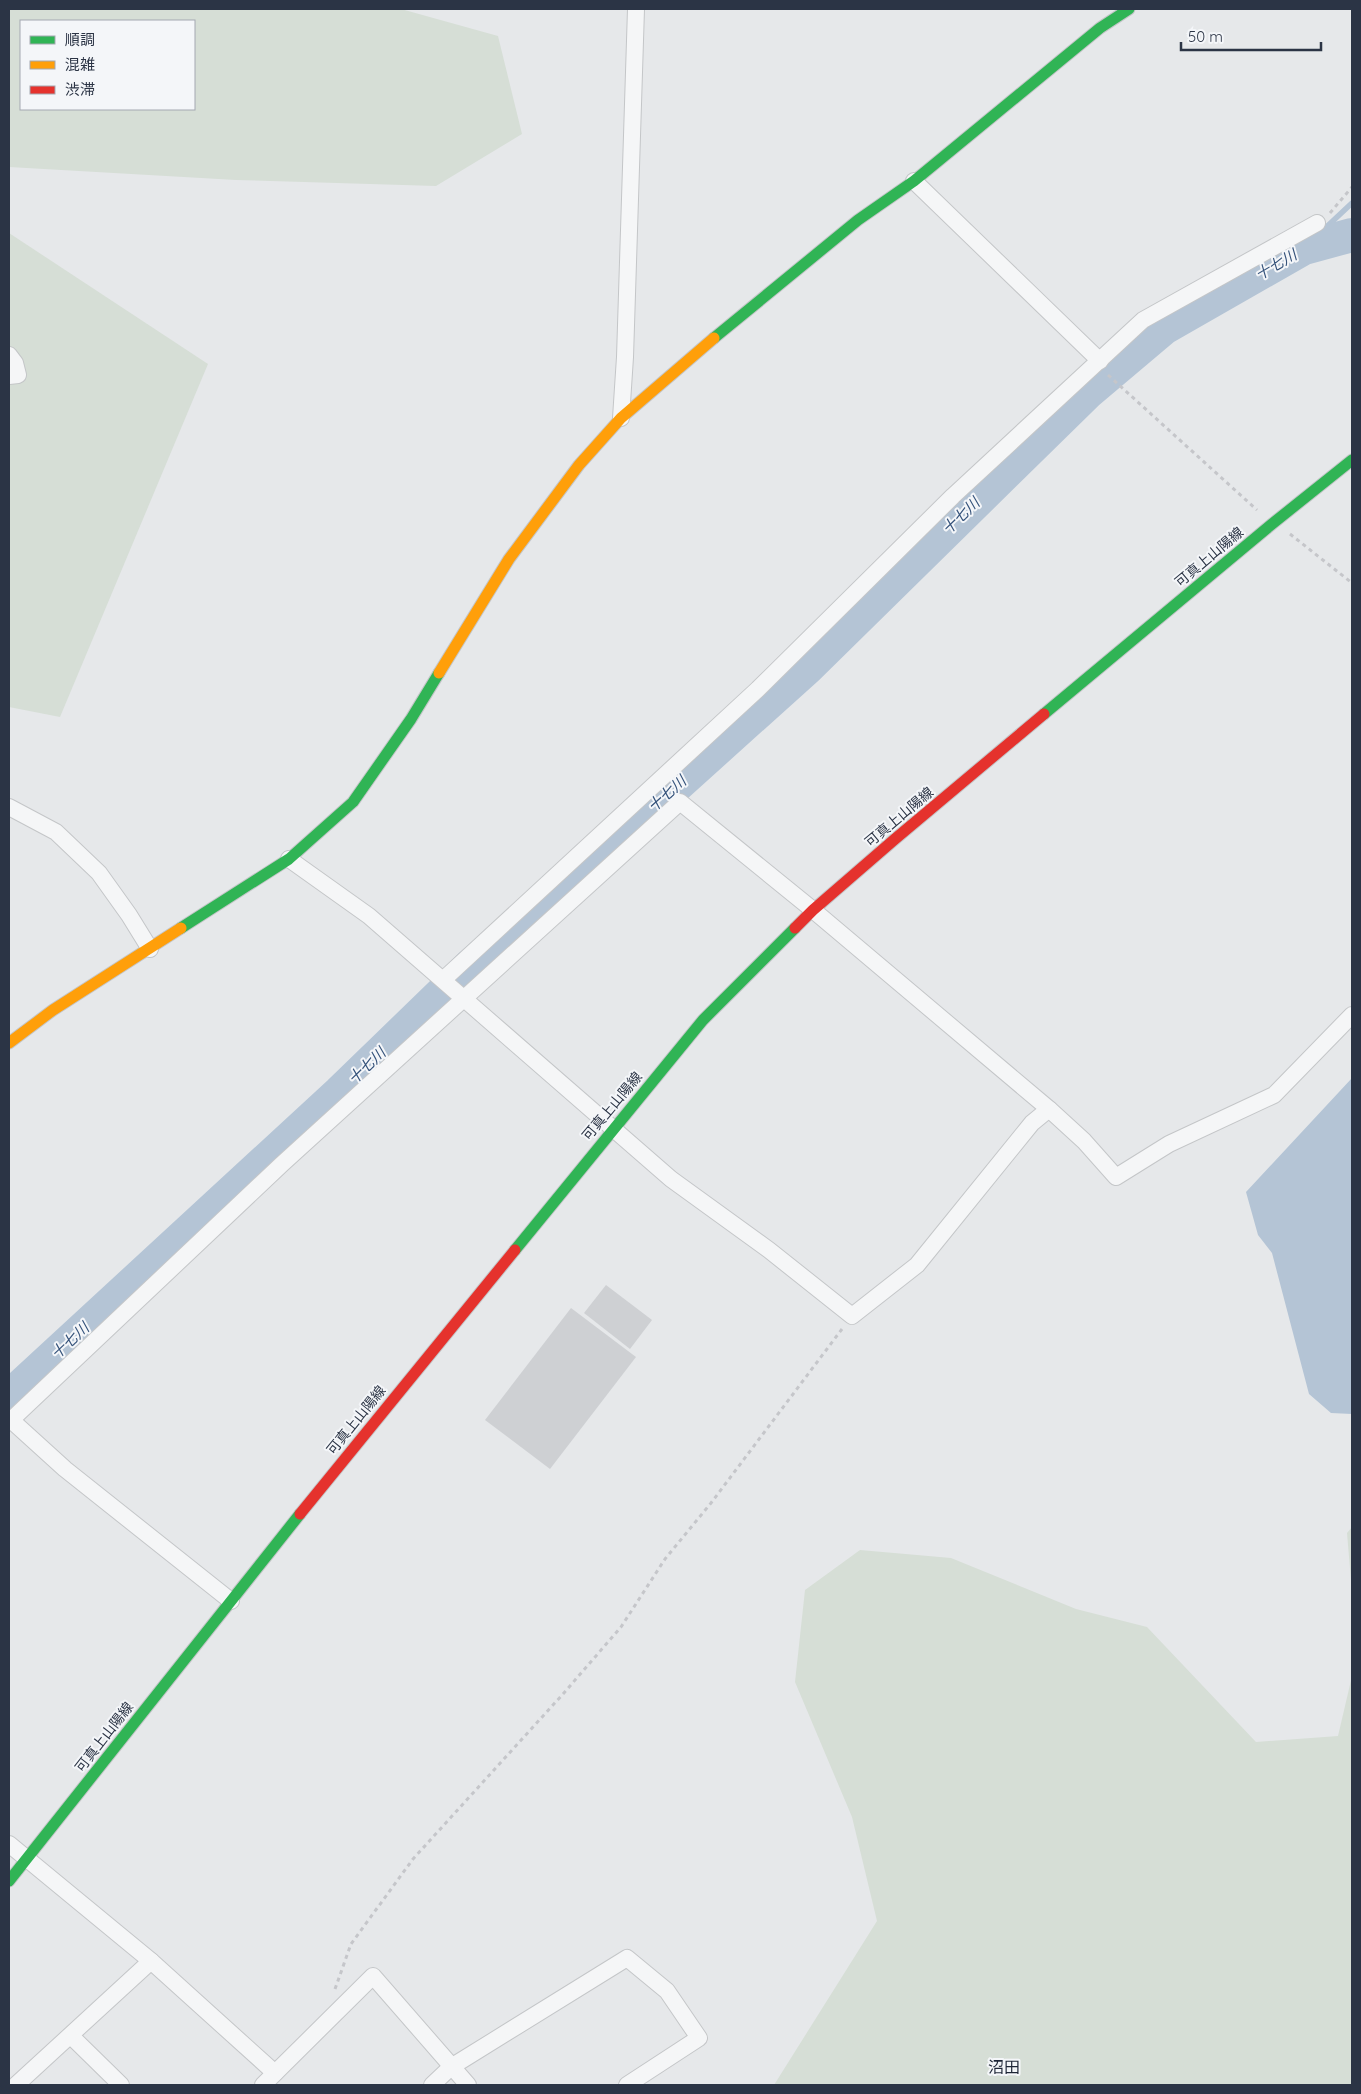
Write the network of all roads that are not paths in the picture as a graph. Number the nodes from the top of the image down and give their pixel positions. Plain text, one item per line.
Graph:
1 (636, 9) edge
2 (1129, 9) edge
3 (914, 181) junction
4 (1317, 223) road end
5 (9, 355) edge
6 (1100, 361) junction
7 (9, 376) edge
8 (621, 418) junction
9 (1352, 460) edge
10 (9, 807) edge
11 (289, 859) junction
12 (813, 910) junction
13 (150, 949) junction
14 (444, 979) junction
15 (464, 999) junction
16 (1352, 1015) edge
17 (9, 1043) edge
18 (1050, 1109) junction
19 (613, 1128) junction
20 (10, 1421) edge
21 (231, 1601) junction
22 (9, 1844) edge
23 (27, 1857) junction
24 (9, 1880) edge
25 (152, 1961) junction
26 (71, 2036) junction
27 (451, 2067) junction
28 (275, 2073) junction
29 (16, 2085) edge
30 (121, 2085) edge
31 (263, 2085) edge
32 (432, 2085) edge
33 (468, 2085) edge
34 (628, 2085) edge

1 - 8 street
2 - 3 main road
3 - 6 street
3 - 8 main road
4 - 6 street
5 - 7 street
6 - 14 street
8 - 11 main road
9 - 12 main road, 可真上山陽線
10 - 13 street
11 - 13 main road
11 - 14 street
12 - 15 street
12 - 18 street
12 - 19 main road, 可真上山陽線
13 - 17 main road
14 - 15 street
15 - 19 street
15 - 20 street
16 - 18 street
18 - 19 street
19 - 21 main road, 可真上山陽線
20 - 21 street
21 - 23 main road, 可真上山陽線
22 - 23 street
23 - 24 main road, 可真上山陽線
23 - 25 street
25 - 26 street
25 - 28 street
26 - 29 street
26 - 30 street
27 - 28 street
27 - 32 street
27 - 33 street
27 - 34 street
28 - 31 street

